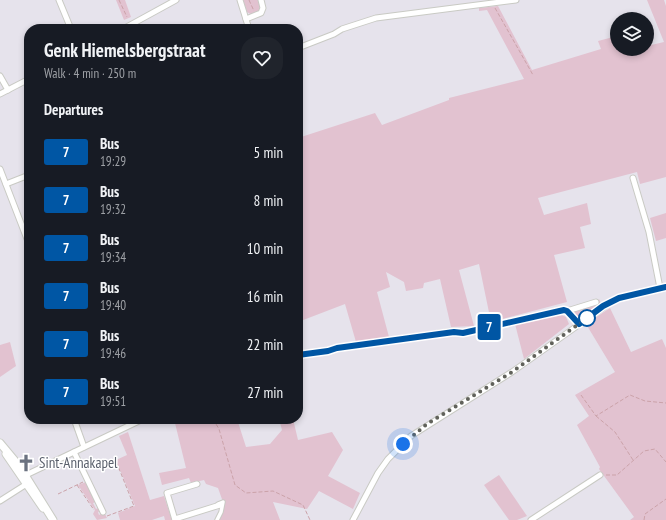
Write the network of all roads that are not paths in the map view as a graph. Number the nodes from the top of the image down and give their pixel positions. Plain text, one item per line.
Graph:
1 (59, 0) edge
2 (174, 0) edge
3 (240, 0) edge
4 (261, 0) edge
5 (516, 0) edge
6 (246, 19) junction
7 (69, 24) edge
8 (132, 24) edge
9 (248, 24) edge
10 (303, 46) edge
11 (0, 76) edge
12 (24, 82) edge
13 (8, 90) junction
14 (0, 94) edge
15 (0, 169) edge
16 (24, 177) edge
17 (2, 178) edge
18 (633, 178) dead end
19 (6, 184) junction
20 (24, 231) edge
21 (663, 287) edge
22 (596, 302) dead end
23 (567, 311) junction
24 (579, 324) junction
25 (303, 354) edge
26 (76, 424) edge
27 (132, 424) edge
28 (0, 443) edge
29 (84, 447) junction
30 (74, 452) junction
31 (25, 475) junction
32 (600, 475) road end
33 (197, 484) dead end
34 (25, 485) junction
35 (0, 501) edge
36 (220, 505) dead end
37 (104, 512) road end
38 (52, 518) edge
39 (182, 519) edge
40 (175, 520) edge
41 (217, 520) edge
42 (353, 520) edge
43 (531, 520) edge

1 - 7 street
2 - 8 street
3 - 6 street
4 - 6 street
5 - 10 street
6 - 9 street
11 - 13 street
12 - 13 street
13 - 14 street
15 - 17 street
16 - 19 street
17 - 19 street
18 - 21 street
19 - 20 street
21 - 24 street
22 - 23 street
23 - 24 street
23 - 25 street
24 - 42 street
26 - 29 street
27 - 29 street
28 - 31 main road
28 - 34 main road
29 - 30 street
30 - 31 street
30 - 37 street
31 - 34 street
31 - 38 main road
32 - 43 street
33 - 40 street
34 - 35 street
34 - 38 main road
36 - 39 street
39 - 40 street
39 - 41 street

